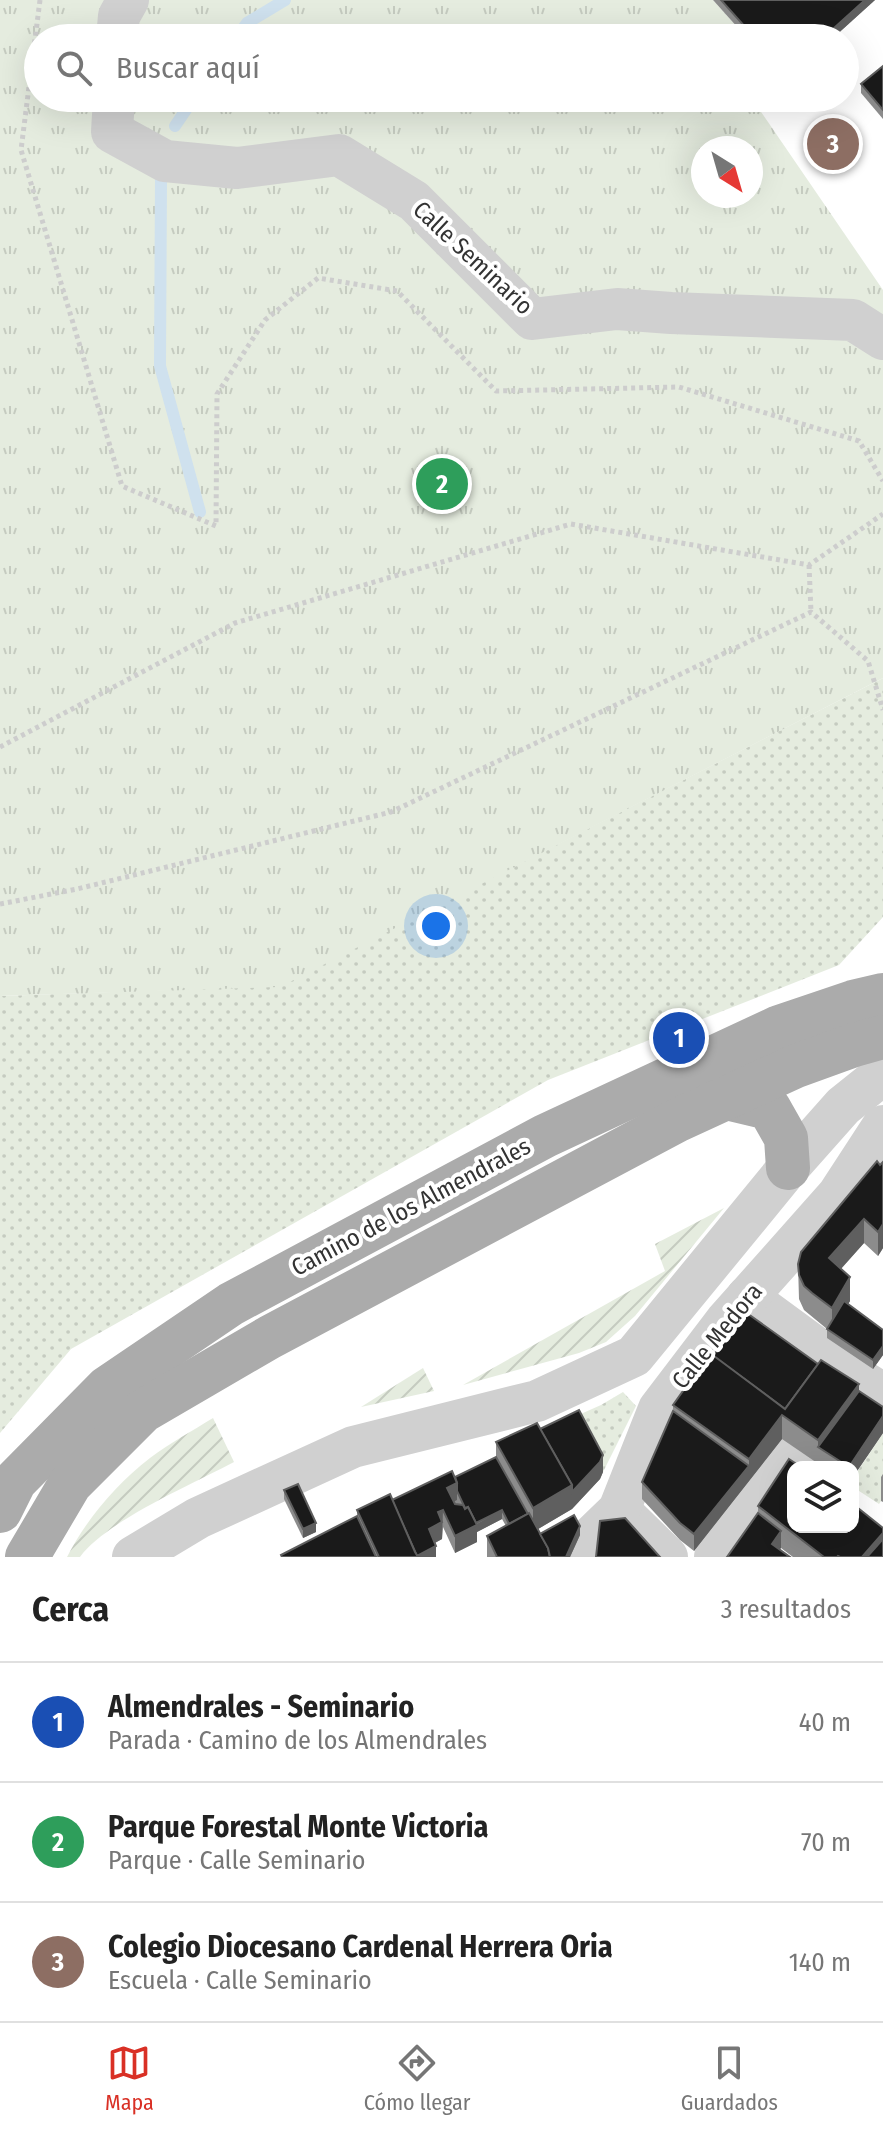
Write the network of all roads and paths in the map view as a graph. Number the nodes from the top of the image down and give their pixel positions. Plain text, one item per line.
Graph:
1 (40, 0) edge
2 (128, 0) edge
3 (37, 24) edge
4 (118, 24) edge
5 (26, 112) edge
6 (113, 112) edge
7 (883, 339) edge
8 (883, 481) edge
9 (883, 514) edge
10 (809, 565) junction
11 (811, 612) junction
12 (883, 710) edge
13 (0, 747) edge
14 (0, 904) edge
15 (883, 995) edge
16 (883, 1037) edge
17 (883, 1074) edge
18 (727, 1098) junction
19 (883, 1126) edge
20 (788, 1168) junction
21 (747, 1297) junction
22 (883, 1394) edge
23 (791, 1461) edge
24 (619, 1510) junction
25 (0, 1511) edge
26 (27, 1557) edge
27 (133, 1557) edge
28 (581, 1557) edge
29 (667, 1557) edge
30 (715, 1557) edge

1 - 3 path
2 - 4 street
5 - 8 path
6 - 7 street, Calle Seminario
9 - 10 path
10 - 11 path
10 - 13 path
11 - 12 path
11 - 14 path
15 - 25 main road, Camino de los Almendrales
16 - 18 main road, Camino de los Almendrales
17 - 20 street
18 - 20 main road
18 - 26 main road, Camino de los Almendrales
19 - 21 street, Calle Medora
20 - 27 street
21 - 22 street
21 - 24 street, Calle Medora
23 - 30 street
24 - 28 street
24 - 29 street

